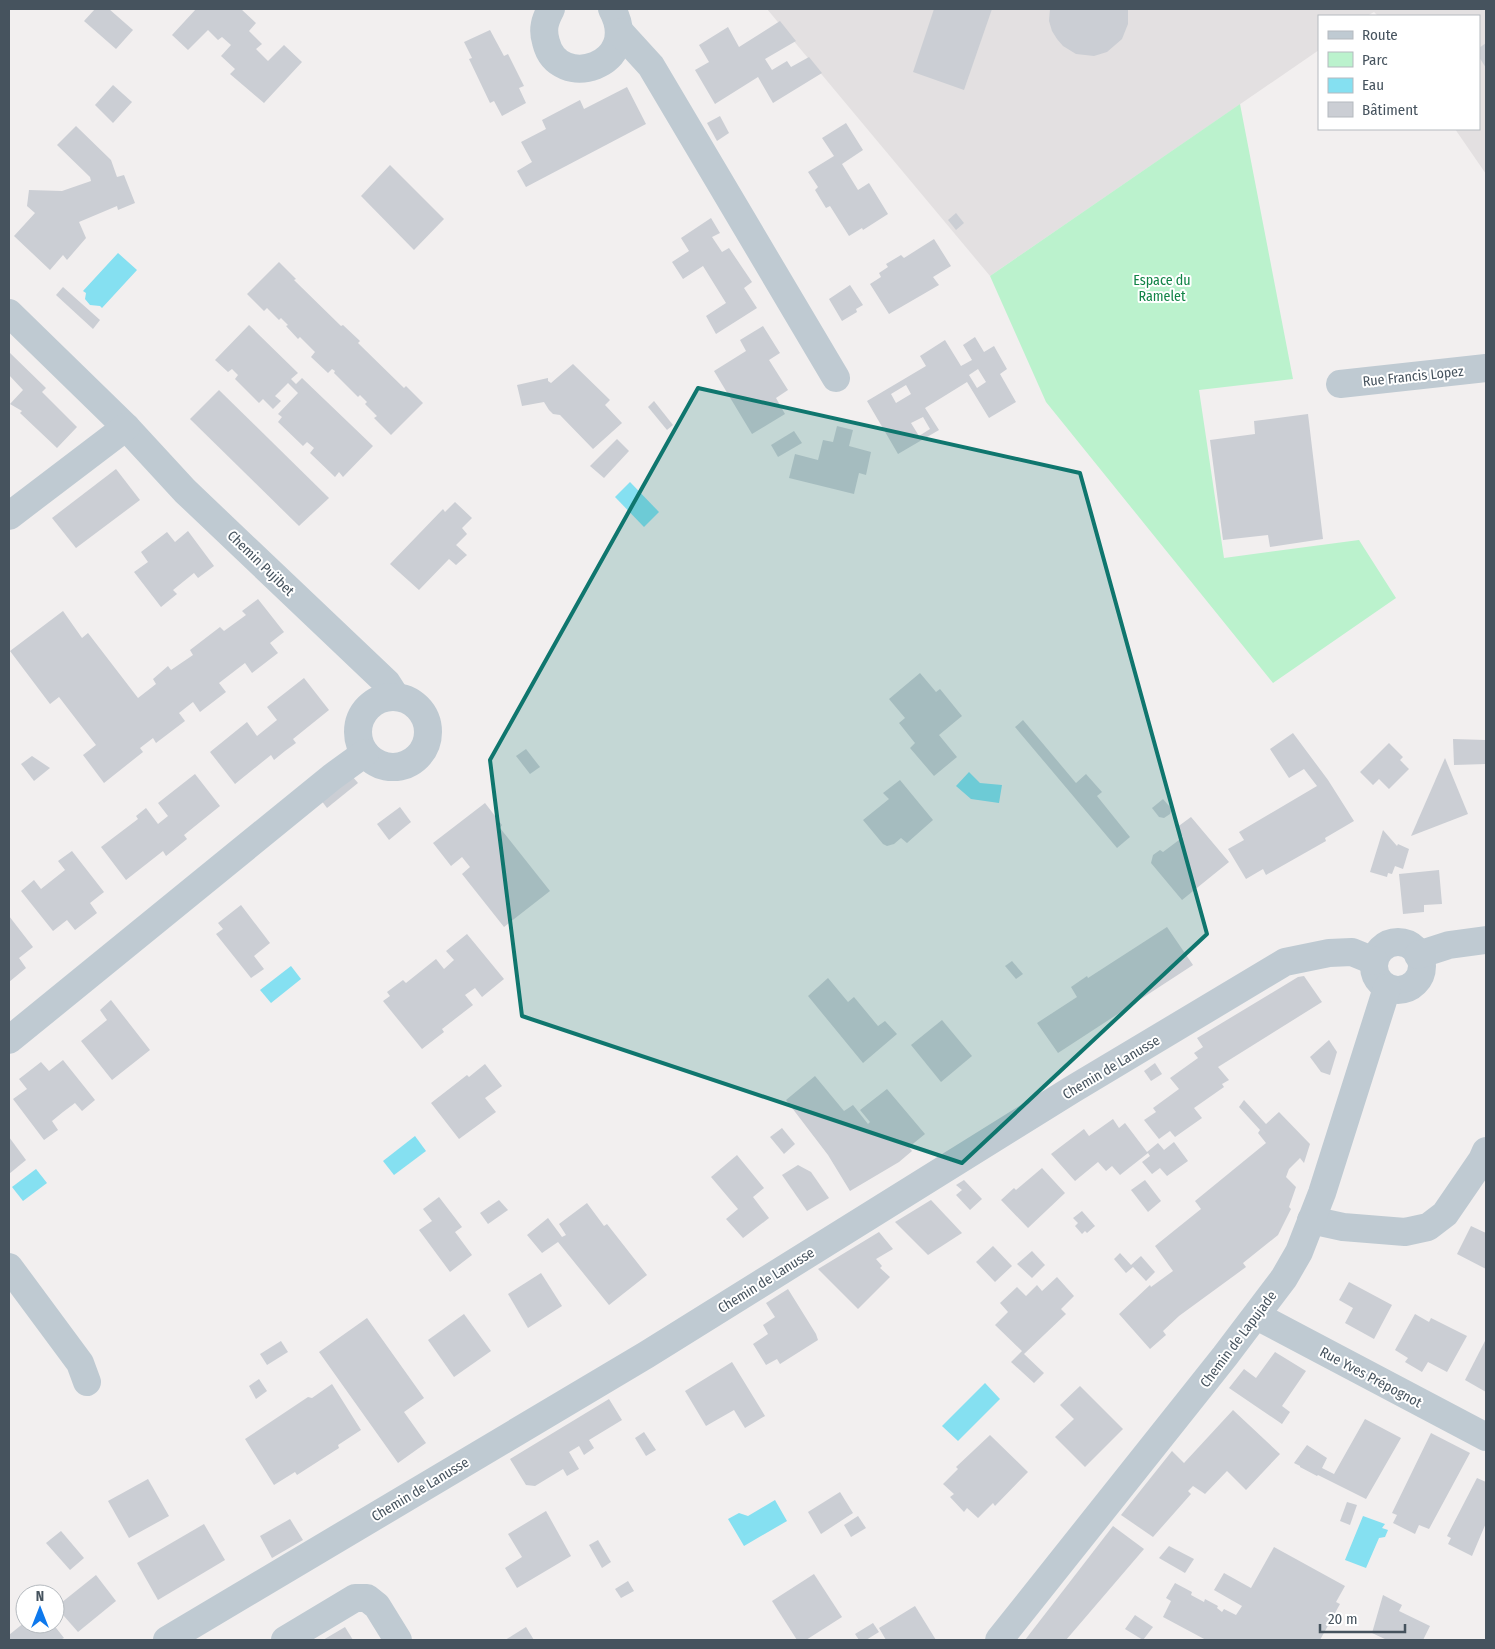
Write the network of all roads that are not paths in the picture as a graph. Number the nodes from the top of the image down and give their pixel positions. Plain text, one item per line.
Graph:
1 (551, 9) edge
2 (616, 20) edge
3 (9, 313) edge
4 (1486, 368) edge
5 (836, 378) dead end
6 (1340, 384) dead end
7 (126, 427) junction
8 (9, 516) edge
9 (396, 697) junction
10 (365, 753) junction
11 (1486, 940) edge
12 (1418, 955) junction
13 (1374, 962) junction
14 (1387, 988) junction
15 (9, 1040) edge
16 (1486, 1151) edge
17 (1311, 1220) junction
18 (9, 1268) edge
19 (1257, 1316) junction
20 (87, 1382) dead end
21 (1486, 1437) edge
22 (167, 1640) edge
23 (285, 1640) edge
24 (398, 1640) edge
25 (999, 1640) edge

1 - 2 street
2 - 5 street
3 - 7 street, Chemin Pujibet
4 - 6 street, Rue Francis Lopez
7 - 8 street
7 - 9 street, Chemin Pujibet
9 - 10 street
9 - 10 street, Chemin Pujibet
10 - 15 street
11 - 12 street
12 - 13 street
12 - 14 street
13 - 14 street
13 - 22 street, Chemin de Lanusse
14 - 17 street, Chemin de Lapujade
16 - 17 street
17 - 19 street, Chemin de Lapujade
18 - 20 street
19 - 21 street, Rue Yves Prépognot
19 - 25 street, Chemin de Lapujade
23 - 24 street

